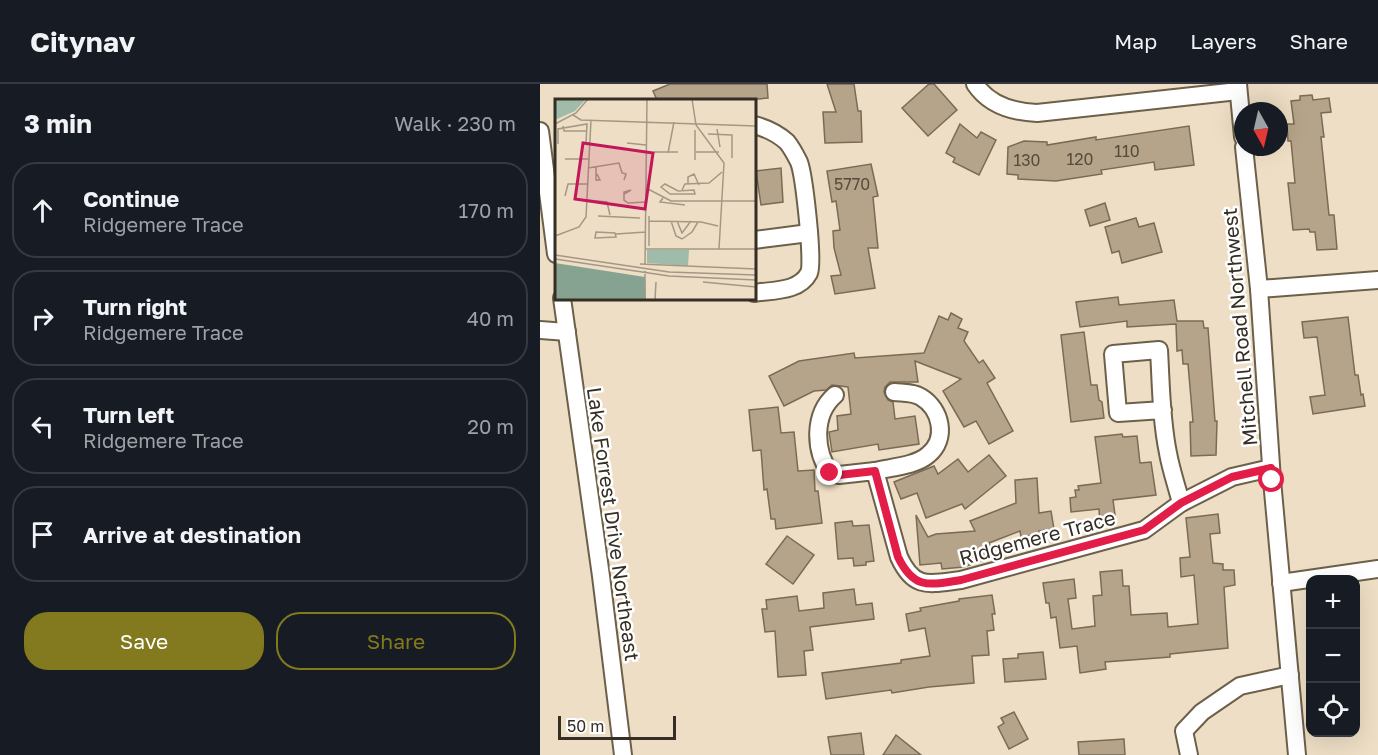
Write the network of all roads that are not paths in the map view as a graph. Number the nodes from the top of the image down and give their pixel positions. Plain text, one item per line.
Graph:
1 (975, 84) edge
2 (1238, 88) edge
3 (756, 126) edge
4 (540, 131) edge
5 (1245, 156) edge
6 (551, 175) edge
7 (809, 233) junction
8 (555, 238) edge
9 (756, 240) edge
10 (1378, 280) edge
11 (1259, 289) junction
12 (756, 293) edge
13 (562, 300) edge
14 (540, 330) edge
15 (567, 332) junction
16 (894, 392) dead end
17 (835, 395) dead end
18 (1163, 410) junction
19 (1271, 468) junction
20 (875, 471) junction
21 (1181, 503) junction
22 (1378, 569) edge
23 (1281, 583) junction
24 (1290, 675) junction
25 (623, 755) edge
26 (1190, 755) edge
27 (1297, 755) edge

1 - 2 street
3 - 7 street
4 - 6 street
5 - 11 street, Mitchell Road Northwest
6 - 8 street
7 - 9 street
7 - 12 street
10 - 11 street
11 - 19 street, Mitchell Road Northwest
13 - 15 street, Lake Forrest Drive Northeast
14 - 15 street
15 - 25 street, Lake Forrest Drive Northeast
16 - 20 street
17 - 20 street
18 - 18 street
18 - 21 street
19 - 21 street, Ridgemere Trace
19 - 23 street, Mitchell Road Northwest
20 - 21 street, Ridgemere Trace
22 - 23 street
23 - 24 street, Mitchell Road Northwest
24 - 26 street
24 - 27 street, Mitchell Road Northwest

